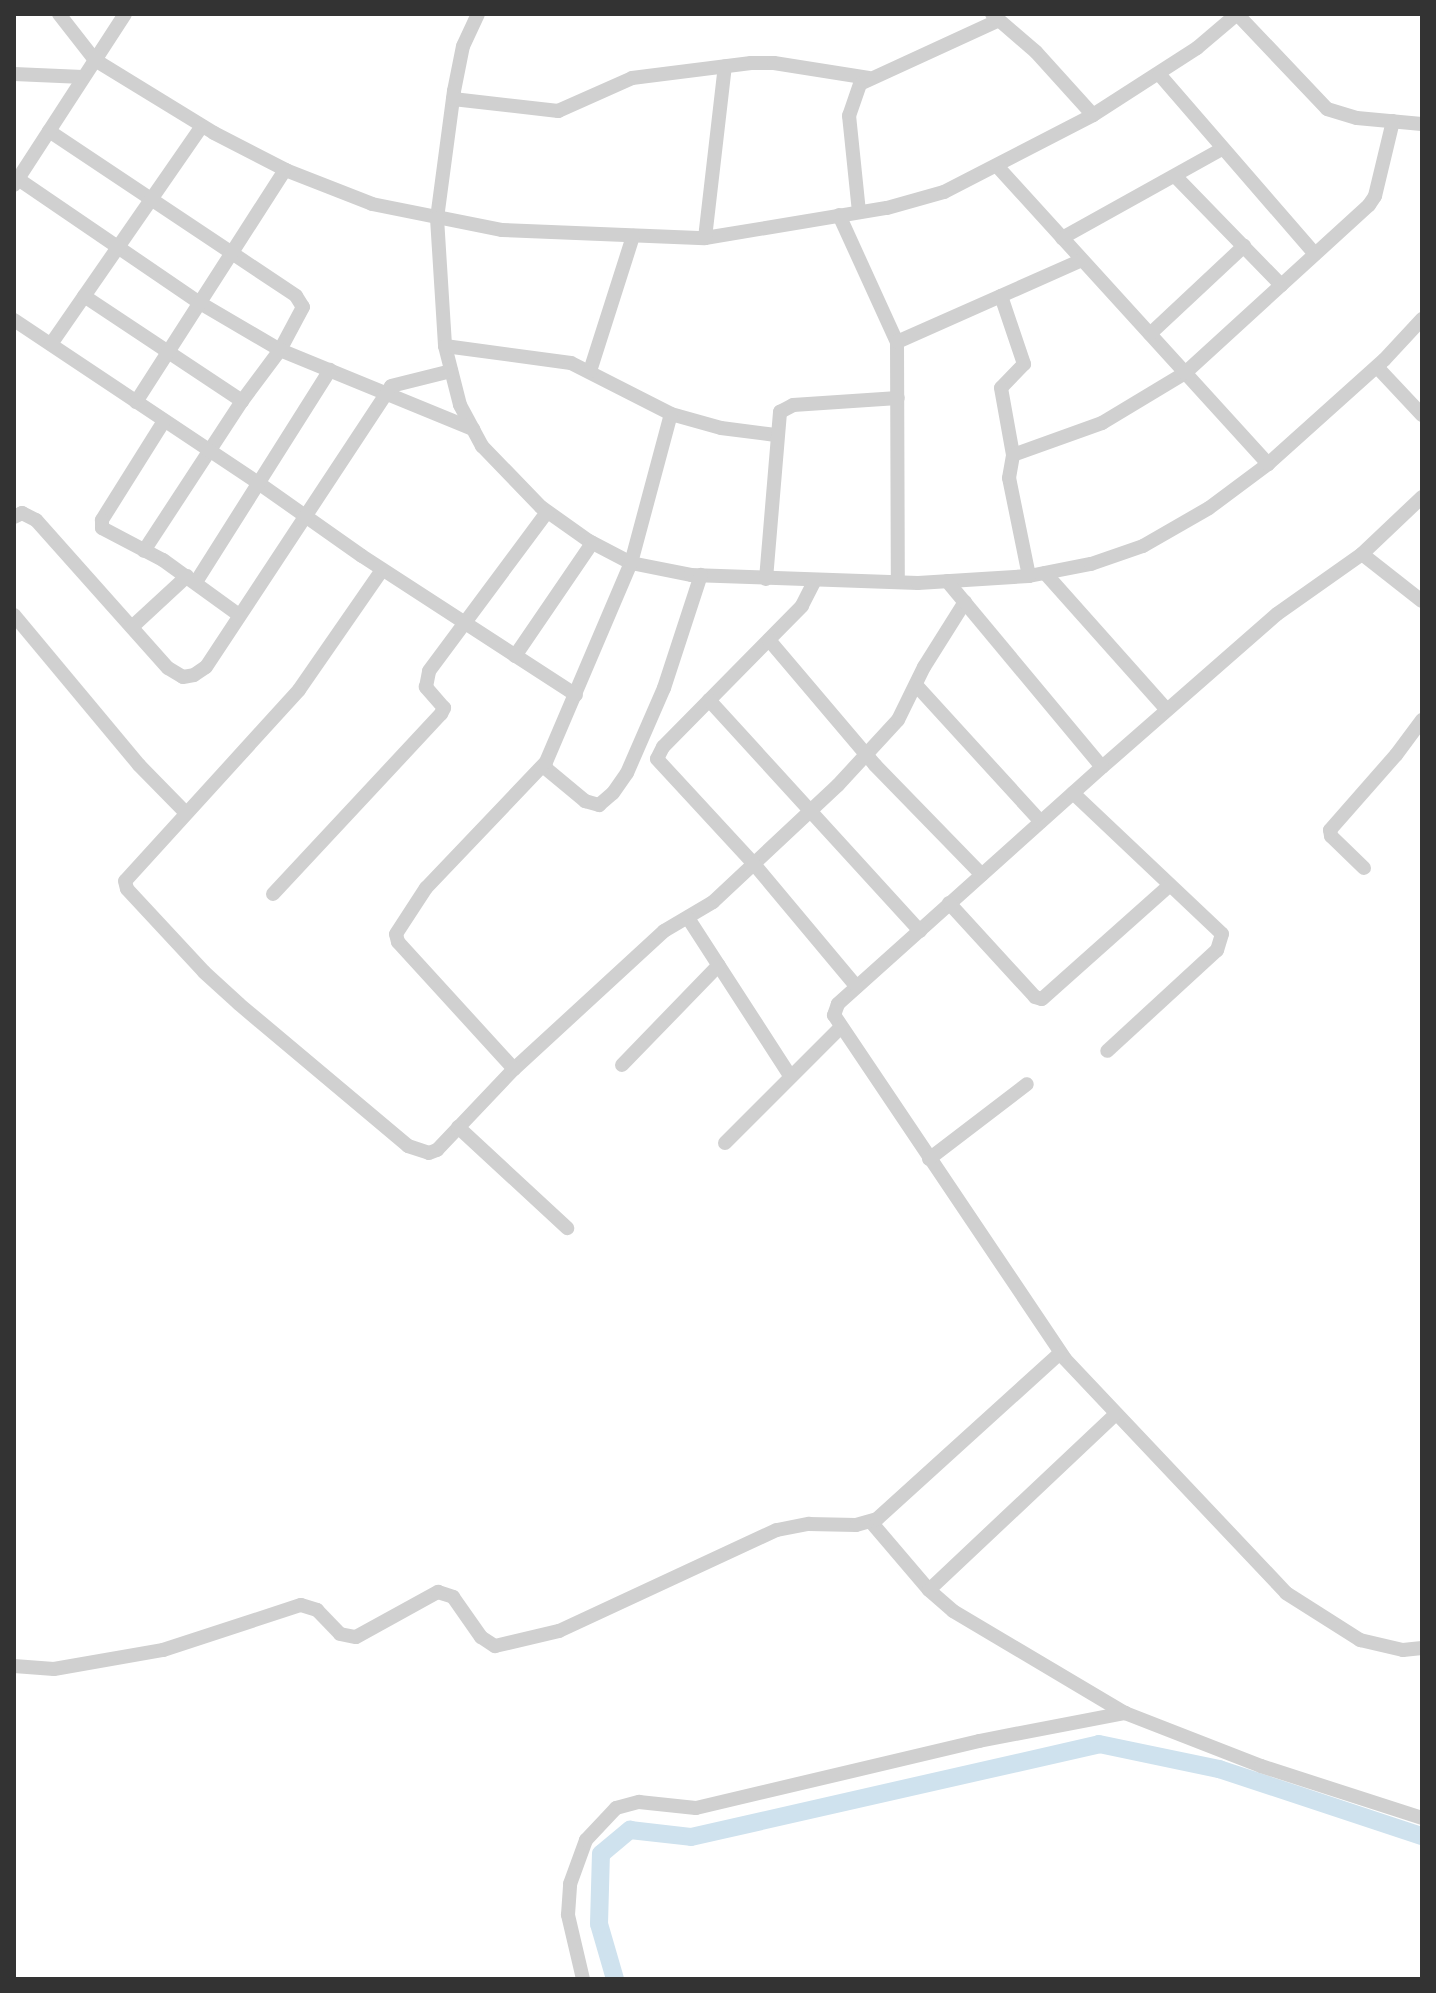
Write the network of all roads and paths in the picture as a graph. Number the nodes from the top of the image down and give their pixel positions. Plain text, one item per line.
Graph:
1 (59, 14) edge
2 (125, 14) edge
3 (478, 14) edge
4 (1237, 14) edge
5 (995, 17) edge
6 (95, 60) junction
7 (725, 66) junction
8 (14, 74) edge
9 (1159, 74) junction
10 (83, 77) junction
11 (869, 78) junction
12 (453, 99) junction
13 (1093, 115) junction
14 (1393, 121) junction
15 (1422, 124) edge
16 (202, 126) junction
17 (49, 131) junction
18 (1222, 149) junction
19 (997, 166) junction
20 (285, 170) junction
21 (1176, 177) junction
22 (16, 182) edge
23 (151, 198) junction
24 (859, 212) junction
25 (839, 215) junction
26 (437, 218) junction
27 (633, 236) junction
28 (705, 238) junction
29 (1062, 238) junction
30 (1244, 246) junction
31 (117, 248) junction
32 (231, 254) junction
33 (1315, 254) junction
34 (1082, 260) junction
35 (1281, 285) junction
36 (84, 296) junction
37 (1001, 296) junction
38 (200, 303) junction
39 (1422, 319) edge
40 (15, 324) edge
41 (1150, 334) junction
42 (897, 342) junction
43 (51, 344) junction
44 (445, 346) junction
45 (280, 350) junction
46 (167, 354) junction
47 (1377, 367) junction
48 (330, 370) junction
49 (451, 371) junction
50 (590, 371) junction
51 (1185, 373) junction
52 (386, 393) junction
53 (898, 398) junction
54 (242, 401) junction
55 (136, 402) junction
56 (671, 414) junction
57 (1422, 415) edge
58 (164, 421) junction
59 (473, 429) junction
60 (776, 435) junction
61 (210, 450) junction
62 (1013, 455) junction
63 (1268, 464) junction
64 (257, 482) junction
65 (1422, 497) edge
66 (547, 512) junction
67 (303, 516) junction
68 (14, 517) edge
69 (592, 543) junction
70 (144, 551) junction
71 (1362, 554) junction
72 (631, 563) junction
73 (382, 570) junction
74 (1045, 573) junction
75 (701, 575) junction
76 (1029, 576) junction
77 (192, 579) junction
78 (766, 579) junction
79 (815, 580) junction
80 (947, 581) junction
81 (898, 582) junction
82 (1422, 601) edge
83 (965, 602) junction
84 (14, 615) edge
85 (239, 615) junction
86 (463, 623) junction
87 (132, 627) junction
88 (769, 640) junction
89 (515, 656) junction
90 (916, 685) junction
91 (576, 695) junction
92 (709, 700) junction
93 (1167, 710) junction
94 (1422, 720) edge
95 (867, 755) junction
96 (657, 759) junction
97 (632, 762) junction
98 (543, 766) junction
99 (1102, 767) junction
100 (1073, 793) junction
101 (812, 810) junction
102 (186, 813) junction
103 (1041, 822) junction
104 (754, 864) junction
105 (1364, 868) dead end
106 (982, 875) junction
107 (1170, 885) junction
108 (273, 894) dead end
109 (949, 903) junction
110 (688, 918) junction
111 (920, 931) junction
112 (719, 965) junction
113 (857, 987) junction
114 (841, 1027) junction
115 (1107, 1051) dead end
116 (622, 1065) dead end
117 (514, 1069) junction
118 (791, 1077) junction
119 (1027, 1084) dead end
120 (458, 1127) junction
121 (725, 1143) dead end
122 (929, 1159) junction
123 (567, 1228) dead end
124 (1060, 1353) junction
125 (1116, 1414) junction
126 (871, 1522) junction
127 (929, 1590) junction
128 (1422, 1648) edge
129 (14, 1666) edge
130 (1125, 1713) junction
131 (1422, 1818) edge
132 (583, 1979) edge

1 - 6 street
2 - 6 street
3 - 12 street
4 - 9 street
4 - 14 street
5 - 11 street
5 - 13 street
6 - 10 street
6 - 16 street
7 - 11 street
7 - 12 street
7 - 28 street
8 - 10 street
9 - 13 street
9 - 18 street
10 - 17 street
11 - 24 street
12 - 26 street
13 - 19 street
14 - 15 street
14 - 33 street
16 - 20 street
16 - 23 street
17 - 22 street
17 - 23 street
18 - 21 street
18 - 33 street
19 - 24 street
19 - 29 street
20 - 26 street
20 - 32 street
21 - 29 street
21 - 30 street
22 - 31 street
23 - 31 street
23 - 32 street
24 - 25 street
25 - 28 street
25 - 42 street
26 - 27 street
26 - 44 street
27 - 28 street
27 - 50 street
29 - 34 street
30 - 35 street
30 - 41 street
31 - 36 street
31 - 38 street
32 - 38 street
32 - 45 street
33 - 35 street
34 - 37 street
34 - 41 street
35 - 51 street
36 - 43 street
36 - 46 street
37 - 42 street
37 - 62 street
38 - 45 street
38 - 46 street
39 - 47 street
40 - 43 street
41 - 51 street
42 - 53 street
43 - 55 street
44 - 49 street
44 - 50 street
45 - 48 street
45 - 54 street
46 - 54 street
46 - 55 street
47 - 57 street
47 - 63 street
48 - 52 street
48 - 64 street
49 - 52 street
49 - 59 street
50 - 56 street
51 - 62 street
51 - 63 street
52 - 59 street
52 - 67 street
53 - 60 street
53 - 81 street
54 - 61 street
55 - 58 street
56 - 60 street
56 - 72 street
58 - 61 street
58 - 70 street
59 - 66 street
60 - 78 street
61 - 64 street
61 - 70 street
62 - 76 street
63 - 74 street
64 - 67 street
64 - 77 street
65 - 71 street
66 - 69 street
66 - 86 street
67 - 73 street
67 - 85 street
68 - 87 street
69 - 72 street
69 - 89 street
70 - 77 street
71 - 82 street
71 - 93 street
72 - 75 street
72 - 91 street
73 - 86 street
73 - 102 street
74 - 76 street
74 - 93 street
75 - 78 street
75 - 97 street
76 - 80 street
77 - 85 street
77 - 87 street
78 - 79 street
79 - 81 street
79 - 88 street
80 - 81 street
80 - 83 street
83 - 90 street
83 - 99 street
84 - 102 street
85 - 87 street
86 - 89 street
86 - 108 street
88 - 92 street
88 - 95 street
89 - 91 street
90 - 95 street
90 - 103 street
91 - 98 street
92 - 96 street
92 - 101 street
93 - 99 street
94 - 105 street
95 - 101 street
95 - 106 street
96 - 97 street
96 - 104 street
97 - 98 street
98 - 117 street
99 - 100 street
100 - 103 street
100 - 107 street
101 - 104 street
101 - 111 street
102 - 120 street
103 - 106 street
104 - 110 street
104 - 113 street
106 - 109 street
107 - 109 street
107 - 115 street
109 - 111 street
110 - 112 street
110 - 117 street
111 - 113 street
112 - 116 street
112 - 118 street
113 - 114 street
114 - 118 street
114 - 122 street
117 - 120 street
118 - 121 street
119 - 122 street
120 - 123 street
122 - 124 street
124 - 125 street
124 - 126 street
125 - 127 street
125 - 128 street
126 - 127 street
126 - 129 street
127 - 130 street
130 - 131 street
130 - 132 street

